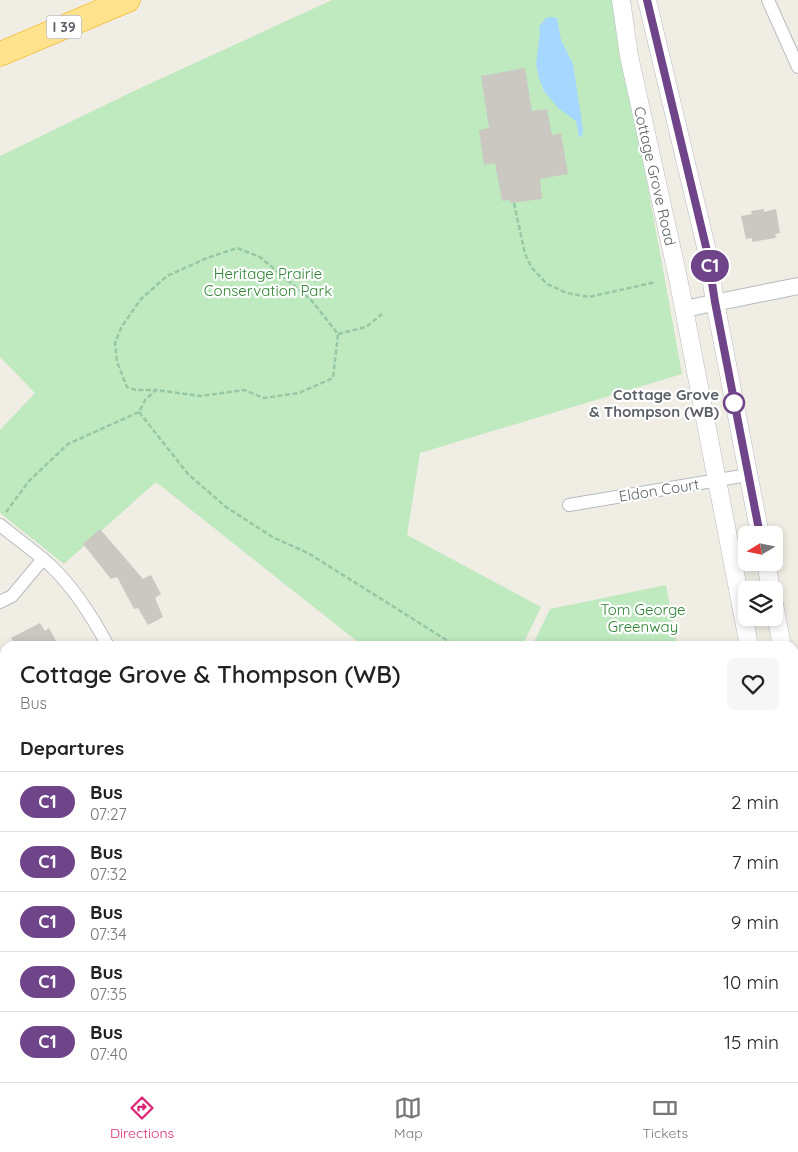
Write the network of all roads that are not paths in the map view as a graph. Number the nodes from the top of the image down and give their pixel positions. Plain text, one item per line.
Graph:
1 (128, 0) edge
2 (621, 0) edge
3 (647, 0) edge
4 (768, 0) edge
5 (0, 54) edge
6 (798, 67) edge
7 (798, 286) edge
8 (715, 302) junction
9 (684, 309) junction
10 (748, 475) junction
11 (716, 480) junction
12 (569, 505) dead end
13 (0, 525) edge
14 (758, 526) edge
15 (43, 560) junction
16 (0, 602) edge
17 (778, 626) edge
18 (105, 641) edge
19 (748, 641) edge
20 (781, 641) edge

1 - 5 highway, I 39
2 - 9 main road, Cottage Grove Road
3 - 8 main road
4 - 6 street
7 - 8 street
8 - 9 street
8 - 10 main road
9 - 11 main road, Cottage Grove Road
10 - 11 street, Eldon Court
10 - 14 main road
11 - 12 street, Eldon Court
11 - 19 main road, Cottage Grove Road
13 - 15 street
15 - 16 street
15 - 18 street
17 - 20 main road

